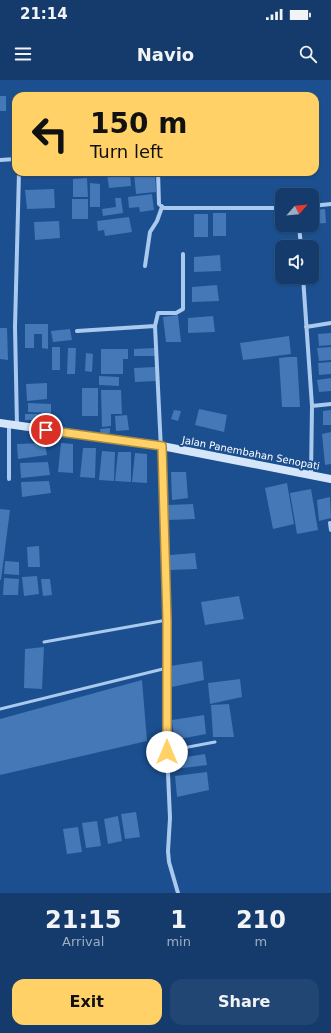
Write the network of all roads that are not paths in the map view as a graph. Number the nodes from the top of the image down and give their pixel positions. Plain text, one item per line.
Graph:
1 (12, 159) edge
2 (0, 160) edge
3 (19, 176) edge
4 (158, 176) edge
5 (331, 204) edge
6 (319, 205) edge
7 (162, 207) junction
8 (275, 208) edge
9 (183, 254) dead end
10 (145, 266) dead end
11 (303, 284) edge
12 (331, 323) edge
13 (155, 326) junction
14 (306, 326) junction
15 (77, 331) dead end
16 (331, 404) edge
17 (312, 406) junction
18 (0, 423) edge
19 (13, 426) junction
20 (162, 446) junction
21 (311, 476) junction
22 (9, 479) dead end
23 (331, 479) edge
24 (330, 523) dead end
25 (331, 530) edge
26 (167, 620) junction
27 (44, 642) dead end
28 (167, 668) junction
29 (0, 709) edge
30 (215, 742) dead end
31 (167, 752) junction
32 (178, 893) edge

1 - 2 street
3 - 19 street
4 - 7 street
5 - 6 street
7 - 8 street
7 - 10 street
9 - 13 street
11 - 14 street
12 - 14 street
13 - 15 street
13 - 20 street
14 - 17 street
16 - 17 street
17 - 21 street
18 - 19 main road, Jalan Panembahan Senopati
19 - 20 main road, Jalan Panembahan Senopati
19 - 22 street
20 - 21 main road, Jalan Panembahan Senopati
20 - 26 street
21 - 23 main road, Jalan Panembahan Senopati
24 - 25 street
26 - 27 lane
26 - 28 street
28 - 29 lane
28 - 31 street
30 - 31 lane
31 - 32 street

